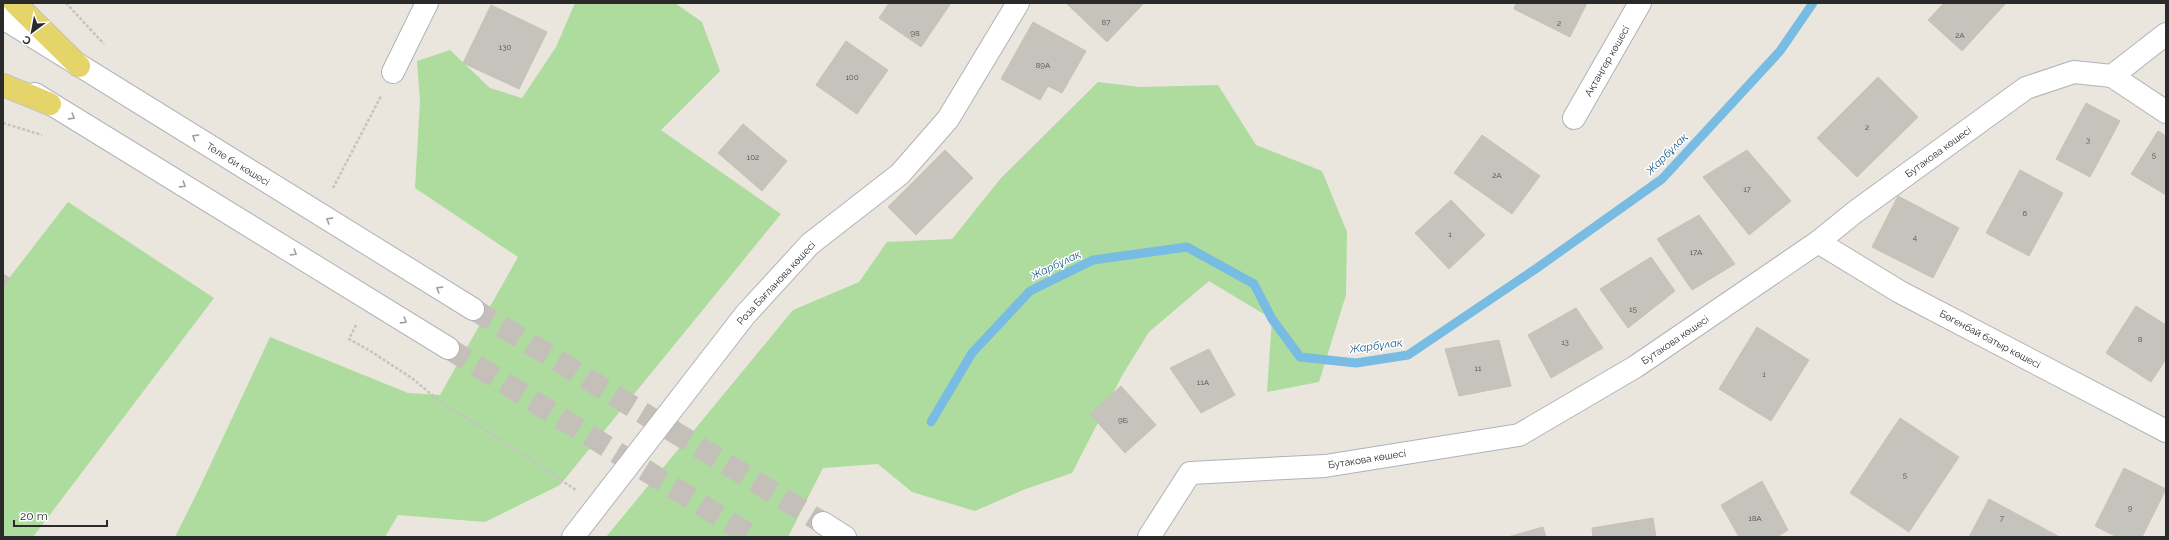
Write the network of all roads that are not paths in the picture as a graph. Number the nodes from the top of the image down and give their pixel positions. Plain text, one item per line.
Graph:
1 (15, 3) edge
2 (427, 3) edge
3 (1018, 3) edge
4 (1640, 3) edge
5 (3, 18) edge
6 (2166, 34) edge
7 (80, 66) junction
8 (393, 72) road end
9 (3, 75) edge
10 (2112, 76) junction
11 (3, 85) edge
12 (50, 104) junction
13 (2166, 112) edge
14 (1574, 118) dead end
15 (1818, 242) junction
16 (473, 309) tunnel mouth
17 (448, 348) tunnel mouth
18 (2166, 431) edge
19 (823, 523) tunnel mouth
20 (573, 537) edge
21 (845, 537) edge
22 (1149, 537) edge

1 - 7 main road
2 - 8 street
3 - 20 street, Роза Бағланова көшесі
4 - 14 street, Ақтаңгер көшесі
5 - 7 street, Төле би көшесі
6 - 10 street
16 -> 7 street, Төле би көшесі
9 - 12 street
10 - 13 street
10 - 15 street, Бутакова көшесі
11 - 12 main road
12 -> 17 street
15 - 18 street, Бөгенбай батыр көшесі
15 - 22 street, Бутакова көшесі
19 - 21 street

